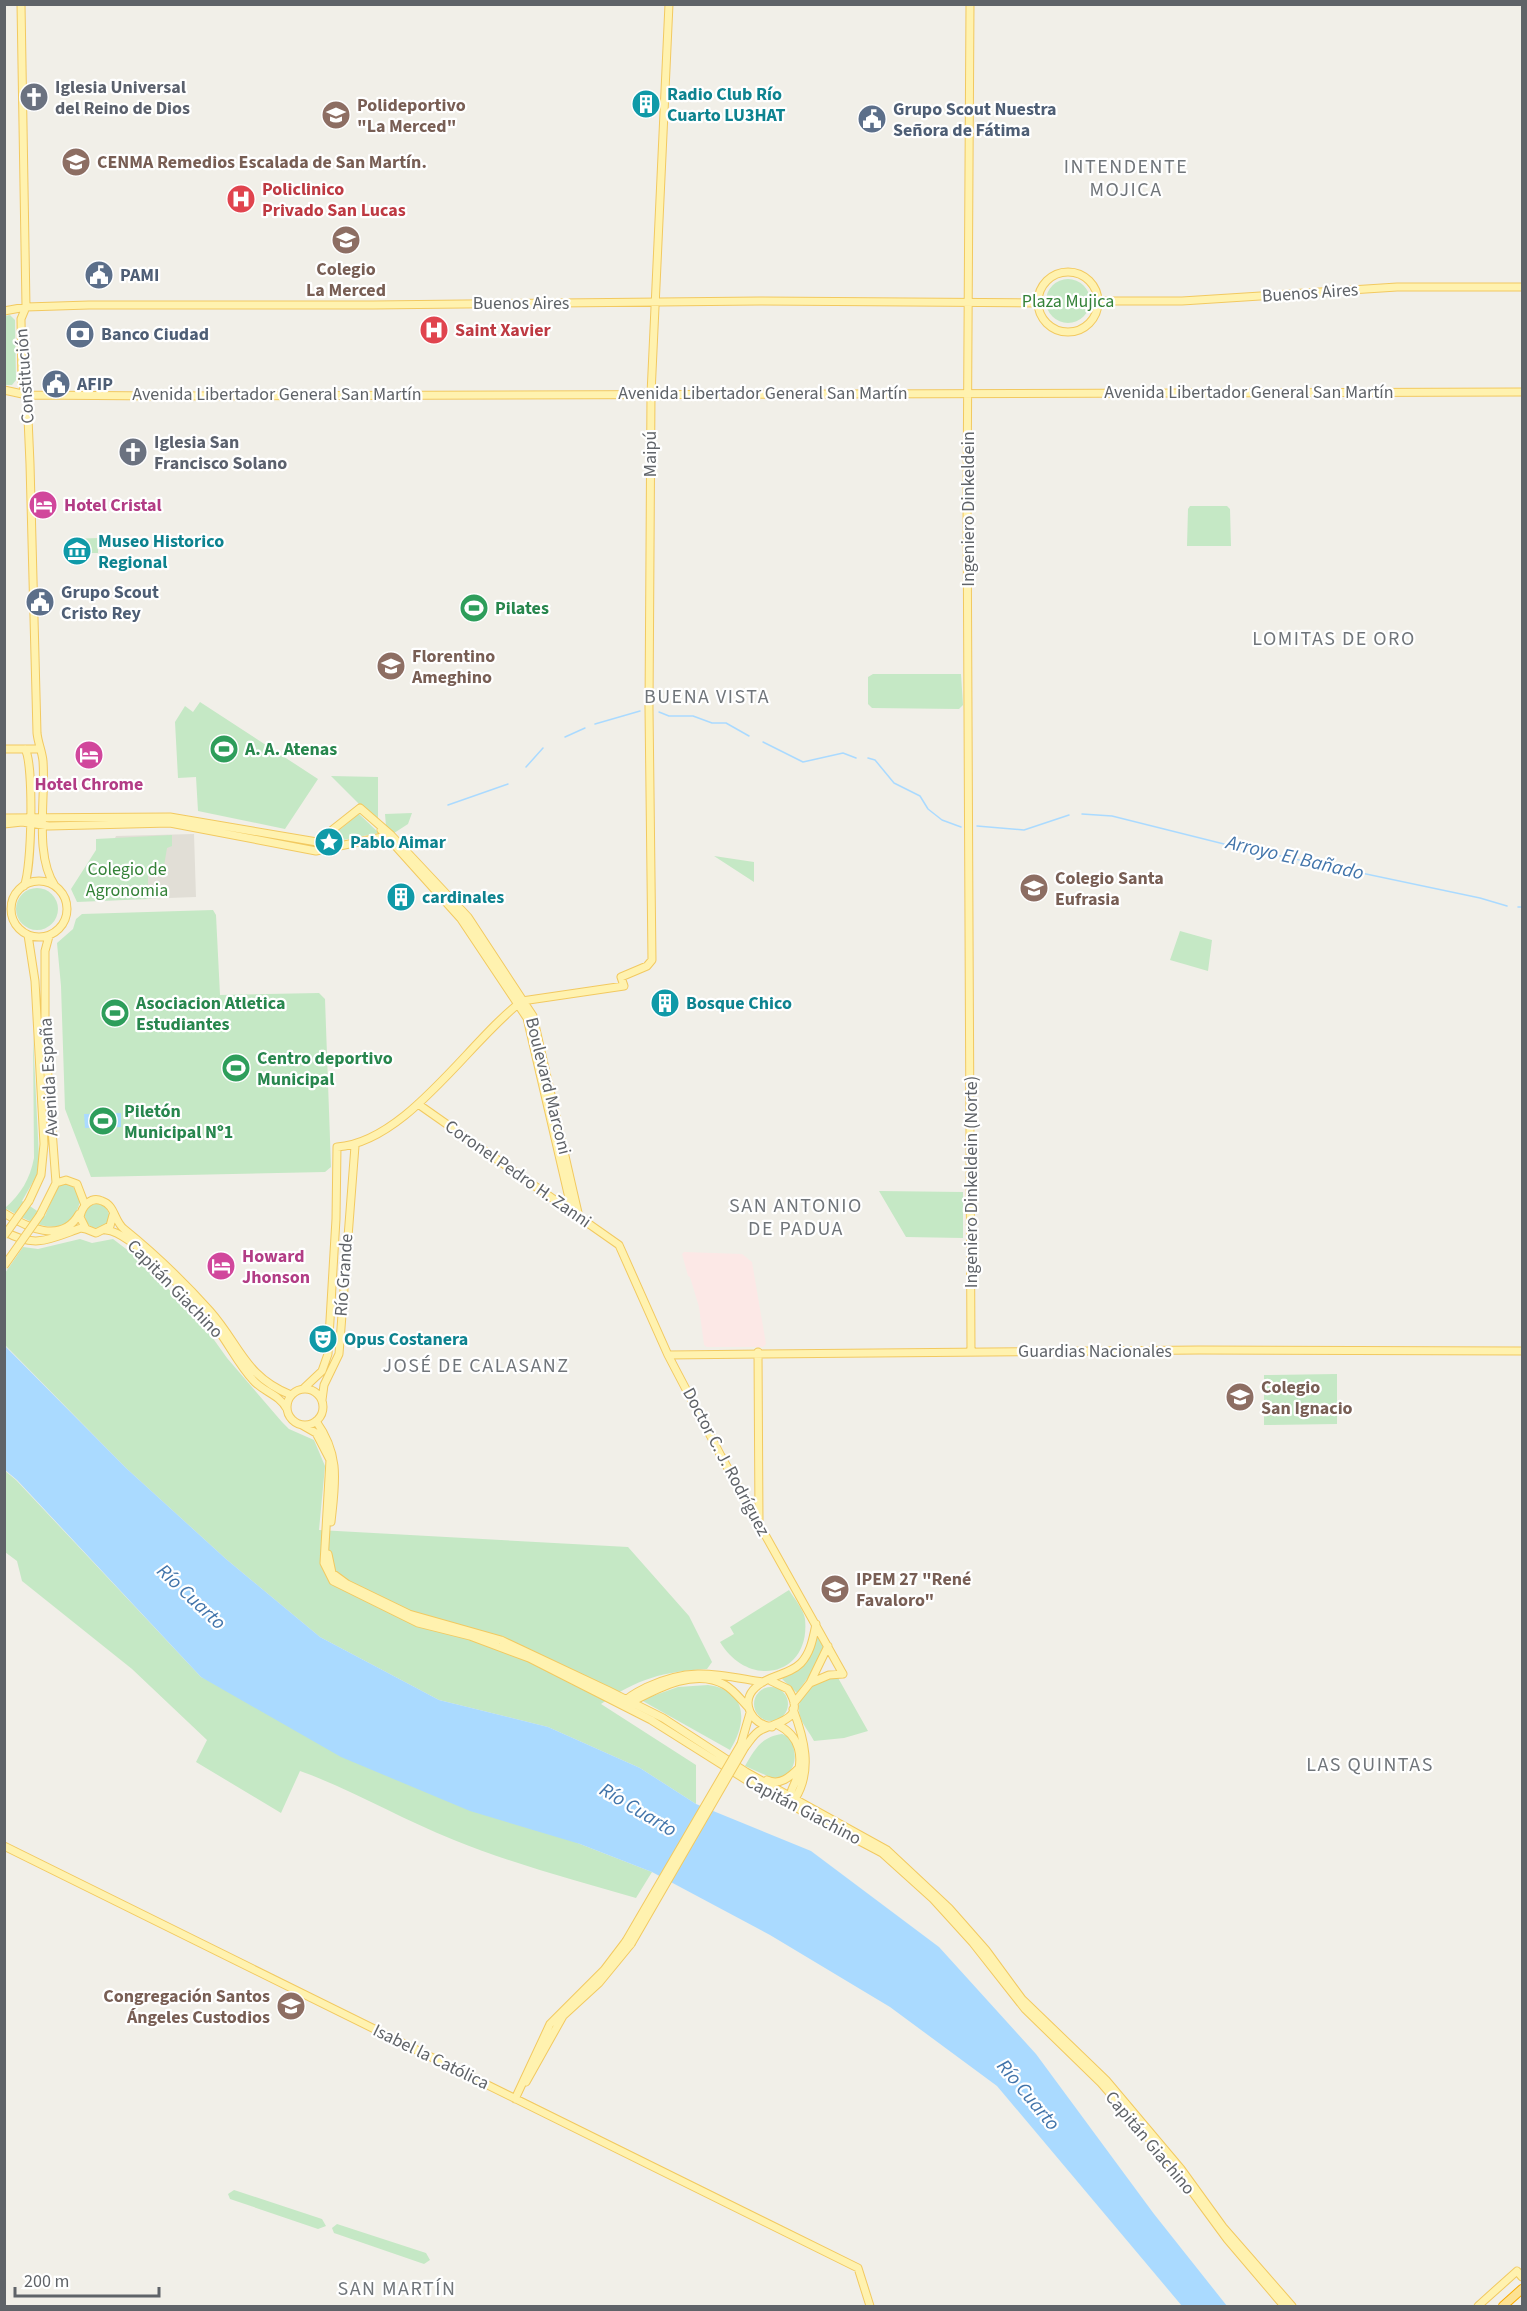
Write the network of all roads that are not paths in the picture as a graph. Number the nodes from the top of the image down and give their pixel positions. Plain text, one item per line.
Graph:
1 (21, 4) edge
2 (669, 4) edge
3 (970, 4) edge
4 (1522, 286) edge
5 (1098, 301) junction
6 (969, 302) junction
7 (653, 303) junction
8 (1037, 303) junction
9 (26, 307) junction
10 (4, 311) edge
11 (4, 390) edge
12 (1522, 392) edge
13 (651, 393) junction
14 (968, 393) junction
15 (27, 395) junction
16 (4, 749) edge
17 (25, 749) junction
18 (40, 749) junction
19 (4, 818) edge
20 (30, 820) junction
21 (44, 822) junction
22 (4, 824) edge
23 (388, 836) junction
24 (24, 886) junction
25 (55, 886) junction
26 (28, 935) junction
27 (49, 936) junction
28 (520, 1002) junction
29 (969, 1013) joint
30 (418, 1104) junction
31 (355, 1146) junction
32 (56, 1183) junction
33 (83, 1208) junction
34 (572, 1211) junction
35 (4, 1213) edge
36 (113, 1215) junction
37 (579, 1217) junction
38 (86, 1229) junction
39 (106, 1230) junction
40 (4, 1231) edge
41 (4, 1236) edge
42 (619, 1245) joint
43 (4, 1266) edge
44 (971, 1351) junction
45 (1522, 1351) edge
46 (758, 1352) junction
47 (668, 1354) junction
48 (304, 1388) junction
49 (291, 1395) junction
50 (322, 1400) junction
51 (287, 1409) junction
52 (316, 1421) junction
53 (302, 1425) junction
54 (759, 1525) junction
55 (816, 1624) junction
56 (828, 1646) junction
57 (766, 1681) junction
58 (810, 1683) junction
59 (626, 1703) junction
60 (794, 1706) junction
61 (749, 1710) junction
62 (775, 1726) junction
63 (743, 1746) junction
64 (799, 1768) junction
65 (746, 1772) junction
66 (792, 1798) junction
67 (4, 1846) edge
68 (515, 2099) junction
69 (1520, 2274) edge
70 (1522, 2289) edge
71 (870, 2307) edge
72 (1284, 2307) edge
73 (1292, 2307) edge
74 (1478, 2307) edge
75 (1503, 2307) edge

1 - 9 main road, Constitución
2 - 7 main road, Maipú
3 - 6 main road, Ingeniero Dinkeldein
4 - 5 main road, Buenos Aires
5 - 8 main road
5 - 8 main road
6 - 7 main road, Buenos Aires
6 - 8 main road, Buenos Aires
6 - 14 main road, Ingeniero Dinkeldein
7 - 9 main road, Buenos Aires
7 - 13 main road, Maipú
9 - 10 main road, Buenos Aires
9 - 15 main road, Constitución
11 - 15 main road, Avenida Libertador General San Martín
12 - 14 main road, Avenida Libertador General San Martín
13 - 14 main road, Avenida Libertador General San Martín
13 - 15 main road, Avenida Libertador General San Martín
13 - 28 main road, Maipú
14 - 29 main road, Ingeniero Dinkeldein
15 - 18 main road, Constitución
16 - 17 main road
17 - 18 main road
17 - 20 main road
18 - 21 main road
19 - 20 main road
20 - 21 main road
20 - 22 main road
20 - 24 main road
21 - 23 main road
21 - 23 main road, Boulevard Marconi
21 - 25 main road
23 - 28 main road, Boulevard Marconi
24 - 25 main road
24 - 26 main road
25 - 27 main road
26 - 27 main road
26 - 41 main road, Avenida España, bridge
27 - 32 main road, Avenida España
28 - 30 main road
28 - 34 main road, Boulevard Marconi
28 - 37 main road, Boulevard Marconi
29 - 44 main road, Ingeniero Dinkeldein (Norte)
30 - 31 main road
30 - 34 main road, Coronel Pedro H. Zanni
31 - 48 main road, Río Grande
31 - 50 main road, Río Grande
32 - 33 main road
32 - 43 main road, bridge
33 - 35 main road
33 - 36 main road
33 - 38 main road
34 - 37 main road, Coronel Pedro H. Zanni
36 - 39 main road
36 - 49 main road, Capitán Giachino
37 - 42 main road, Coronel Pedro H. Zanni
38 - 39 main road
38 - 40 main road
39 - 51 main road, Capitán Giachino
42 - 47 main road, Doctor C. J. Rodríguez
44 - 45 main road, Guardias Nacionales
44 - 46 main road, Guardias Nacionales
46 - 47 main road, Guardias Nacionales
46 - 54 main road
47 - 54 main road, Doctor C. J. Rodríguez
48 - 49 main road
48 - 50 main road
49 - 51 main road
50 - 52 main road
51 - 53 main road
52 - 53 main road
52 - 59 main road, Capitán Giachino
53 - 59 main road, Capitán Giachino
54 - 55 main road, Doctor C. J. Rodríguez
55 - 56 main road, Doctor C. J. Rodríguez
55 - 57 main road
56 - 58 main road
56 - 58 main road, Doctor C. J. Rodríguez
57 - 59 main road
57 - 60 main road
57 - 61 main road
58 - 60 main road
59 - 61 main road
59 - 65 main road, Capitán Giachino
59 - 66 main road, Capitán Giachino
60 - 62 main road
60 - 66 main road
61 - 62 main road
61 - 63 main road
62 - 63 main road
62 - 64 main road
63 - 68 main road, bridge
64 - 65 main road
64 - 66 main road
65 - 66 main road, Capitán Giachino
66 - 72 main road, Capitán Giachino
66 - 73 main road
67 - 68 main road, Isabel la Católica
68 - 71 main road, Isabel la Católica
69 - 74 main road
70 - 75 highway

